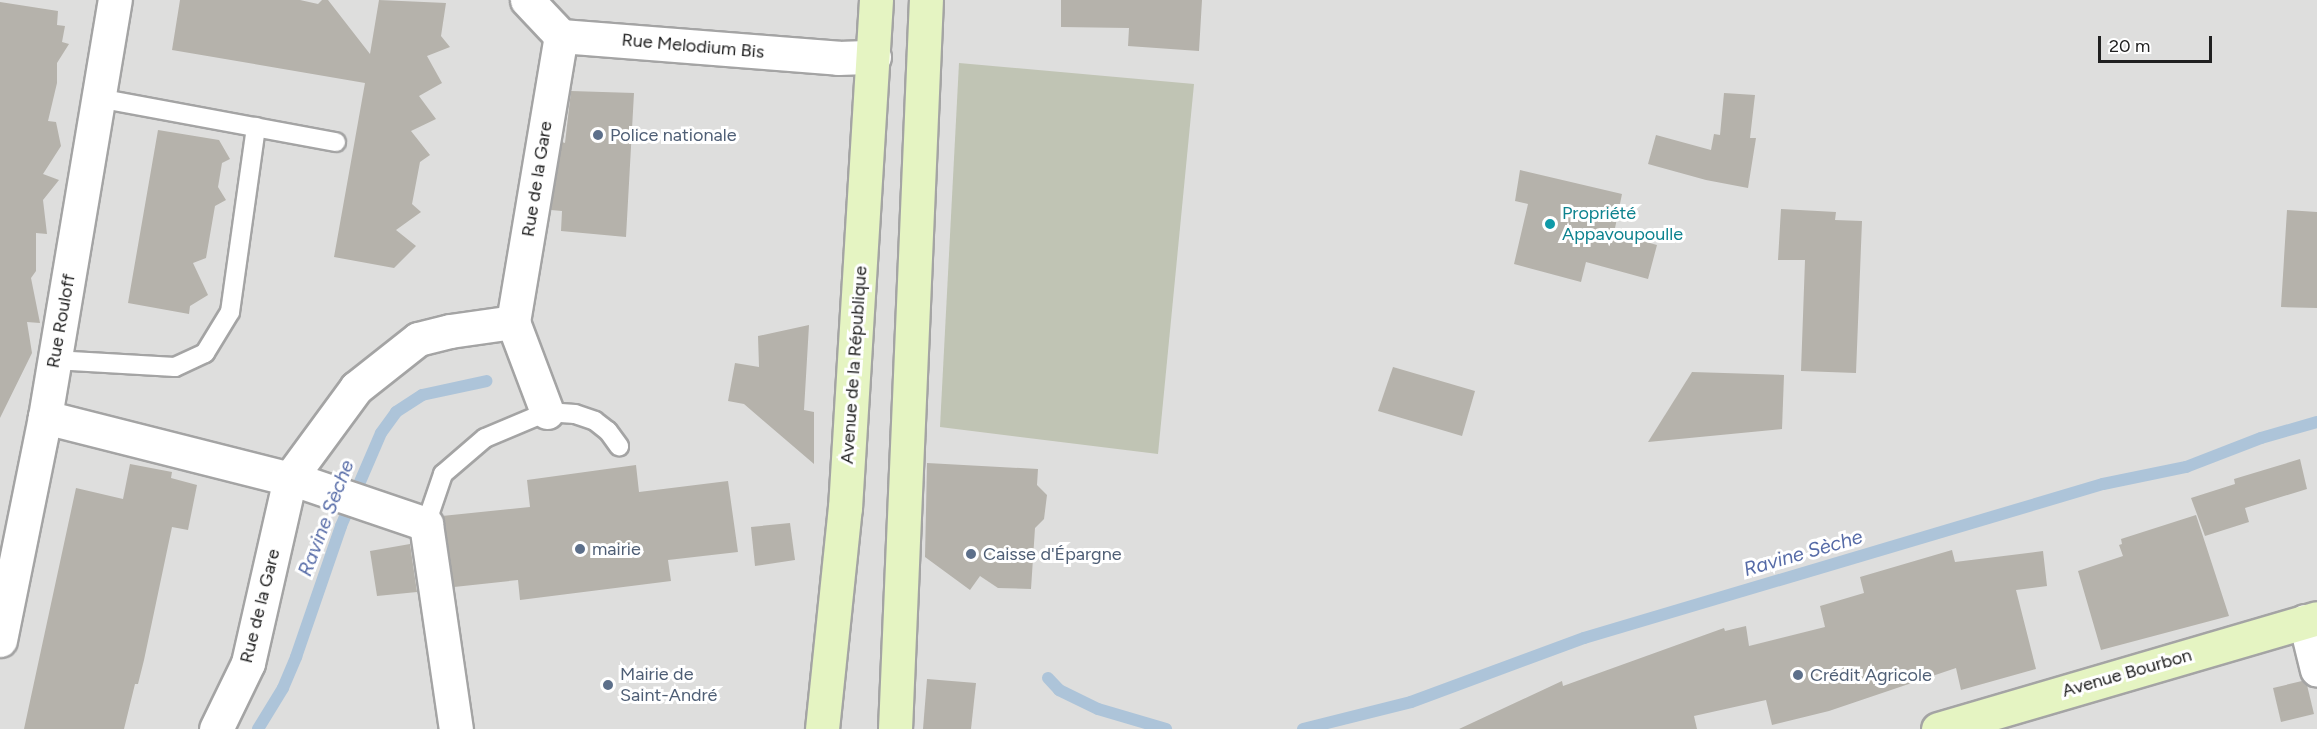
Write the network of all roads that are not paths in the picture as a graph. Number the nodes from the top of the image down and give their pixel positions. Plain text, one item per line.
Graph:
1 (115, 0) edge
2 (527, 0) edge
3 (876, 0) edge
4 (926, 0) edge
5 (561, 36) junction
6 (874, 57) junction
7 (98, 98) junction
8 (256, 127) junction
9 (336, 142) dead end
10 (513, 322) junction
11 (54, 360) junction
12 (547, 412) junction
13 (45, 417) junction
14 (620, 446) dead end
15 (296, 480) junction
16 (426, 524) junction
17 (2311, 619) edge
18 (0, 640) edge
19 (2317, 670) edge
20 (216, 729) edge
21 (456, 729) edge
22 (822, 729) edge
23 (895, 729) edge
24 (1938, 729) edge

1 - 7 street, Rue Rouloff
2 - 5 street
3 - 6 main road, Avenue de la République
4 - 23 main road
5 - 6 street, Rue Melodium Bis
5 - 10 street, Rue de la Gare
6 - 22 main road, Avenue de la République
7 - 8 lane
7 - 11 street, Rue Rouloff
8 - 9 lane
8 - 11 lane
10 - 12 street
10 - 15 street, Rue de la Gare
11 - 13 street, Rue Rouloff
12 - 14 lane
12 - 16 lane
13 - 15 street
13 - 18 street, Rue Rouloff
15 - 16 street
15 - 20 street, Rue de la Gare
16 - 21 street
17 - 19 street
17 - 24 main road, Avenue Bourbon

